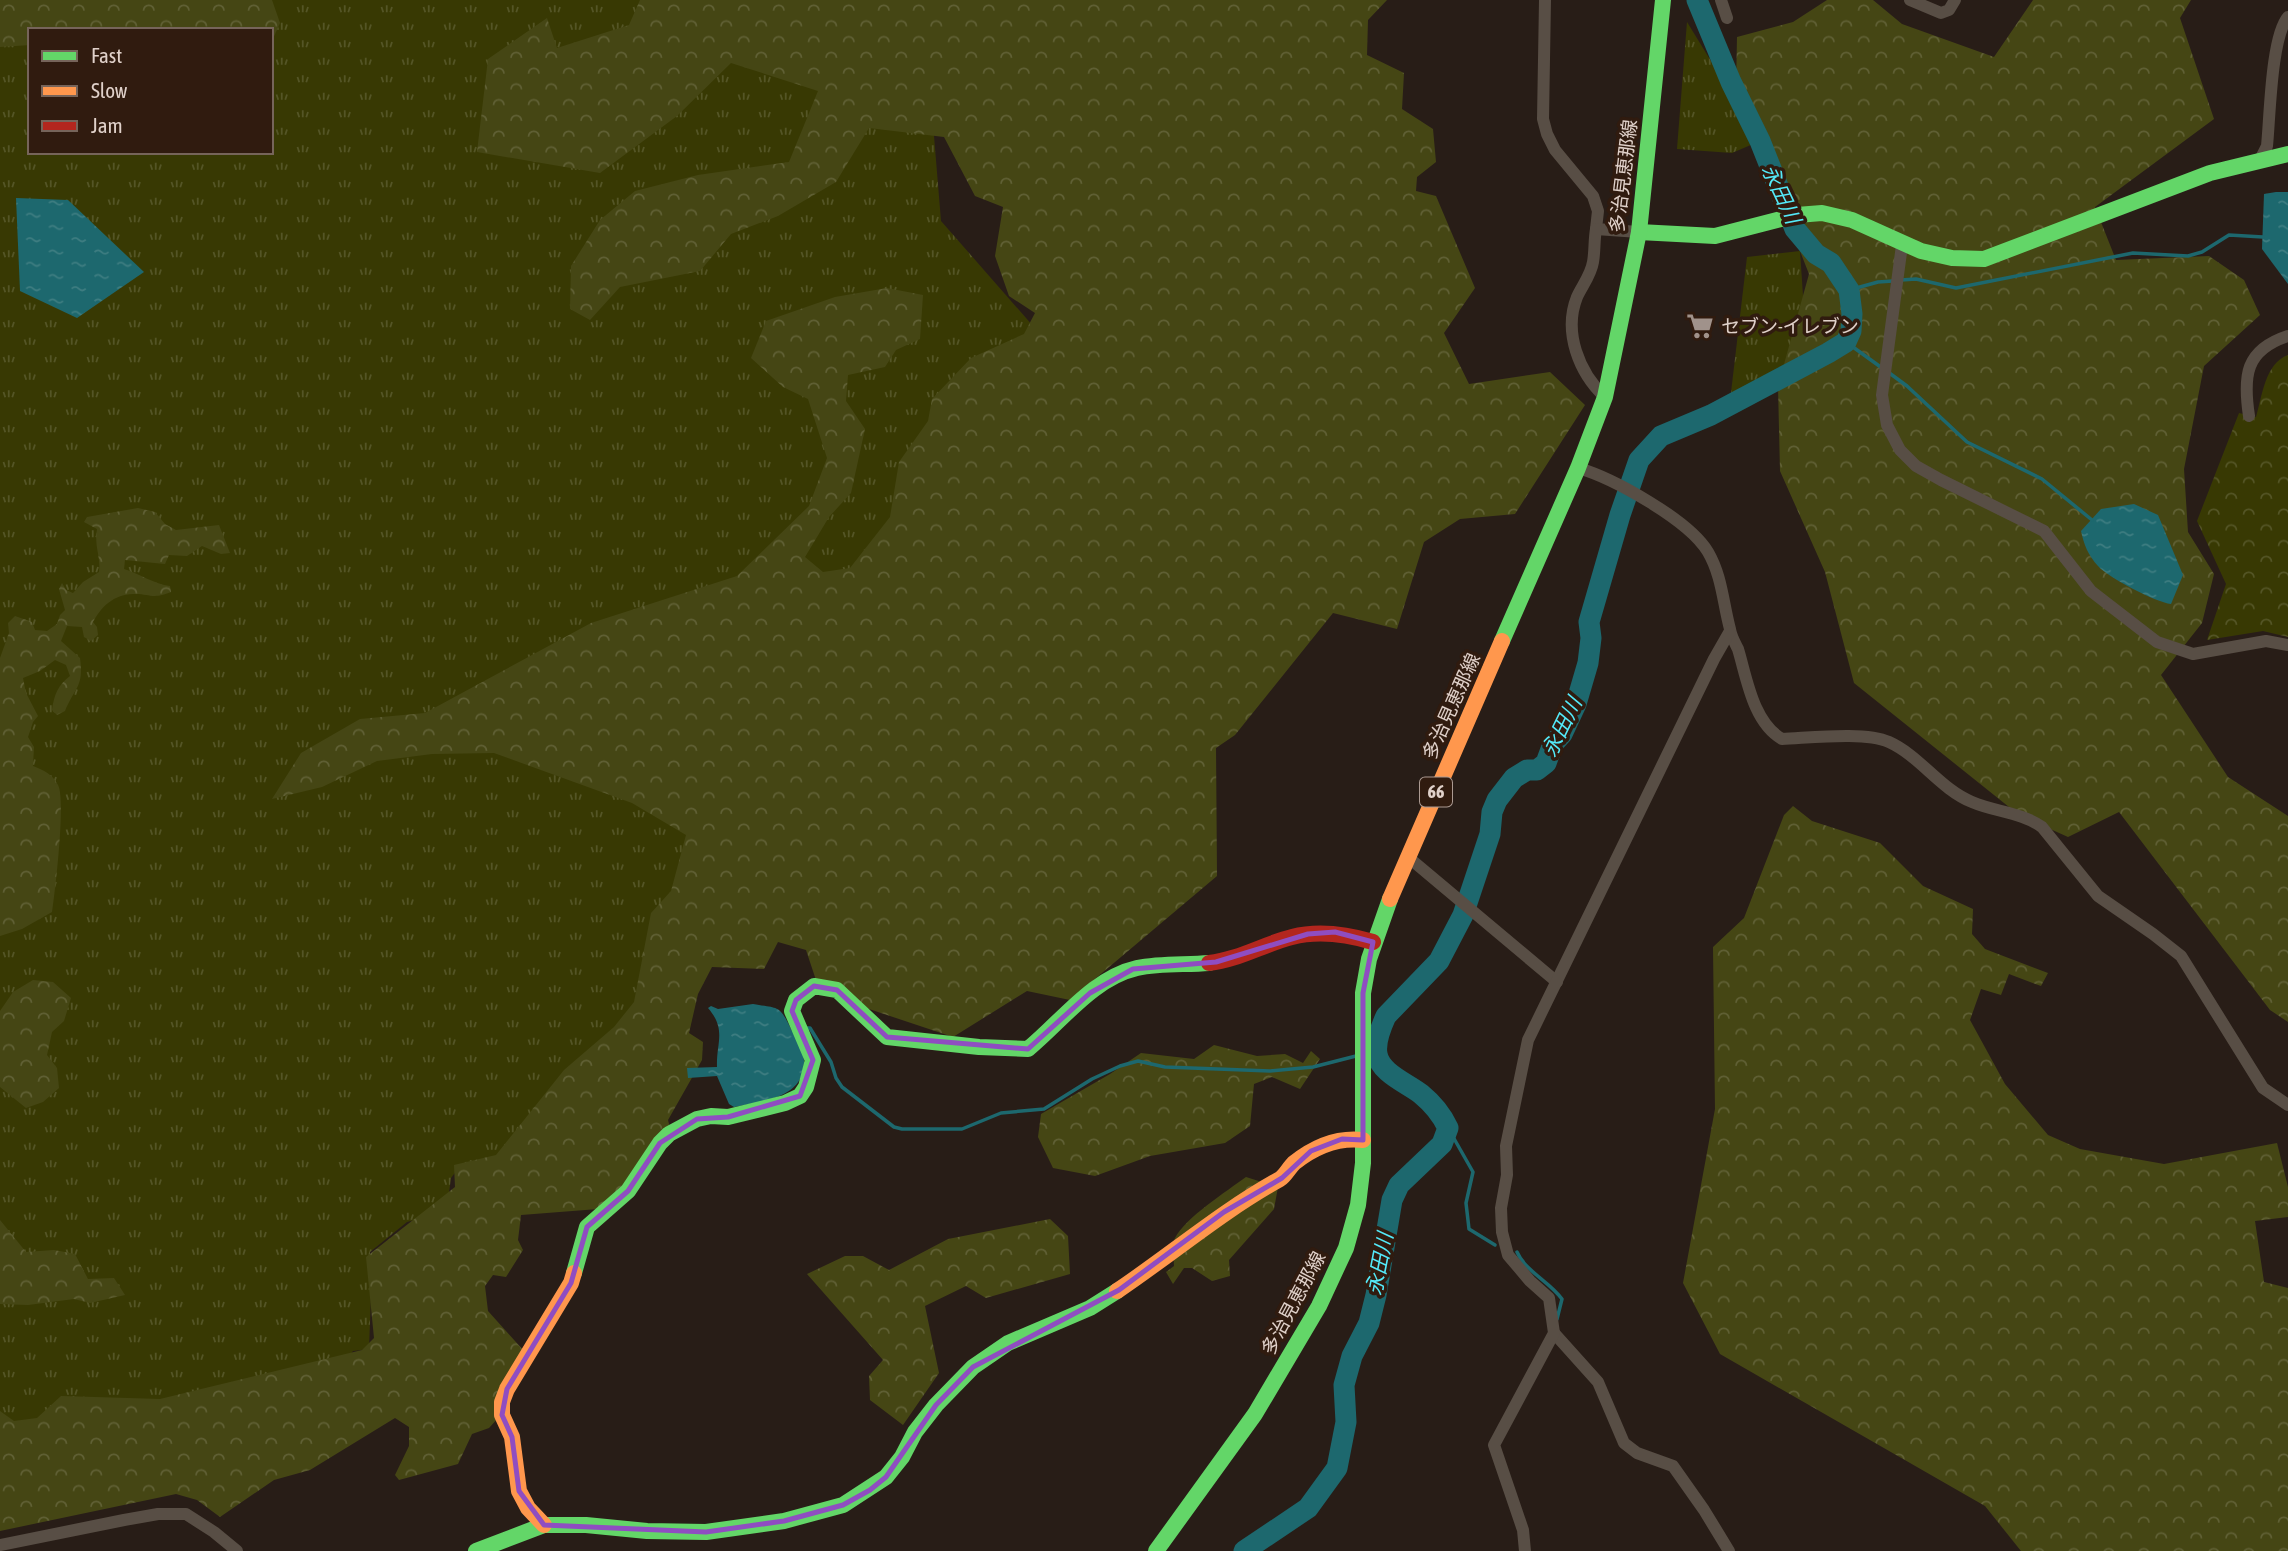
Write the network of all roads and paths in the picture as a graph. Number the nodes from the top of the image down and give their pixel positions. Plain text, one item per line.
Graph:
1 (1545, 0) edge
2 (1662, 0) edge
3 (1721, 0) edge
4 (1910, 0) edge
5 (1955, 0) edge
6 (2288, 17) edge
7 (1727, 18) dead end
8 (2288, 154) edge
9 (2261, 158) junction
10 (1596, 229) junction
11 (1639, 232) junction
12 (1902, 245) junction
13 (2288, 335) edge
14 (1605, 397) junction
15 (2249, 416) dead end
16 (1578, 468) junction
17 (1730, 631) junction
18 (2288, 645) edge
19 (1408, 857) junction
20 (1373, 942) junction
21 (1557, 982) junction
22 (2288, 1105) edge
23 (1363, 1140) junction
24 (1554, 1333) junction
25 (544, 1525) junction
26 (0, 1545) edge
27 (237, 1551) edge
28 (476, 1551) edge
29 (1156, 1551) edge
30 (1525, 1551) edge
31 (1729, 1551) edge

1 - 10 street
2 - 11 street, 多治見恵那線 / 66
3 - 7 street
4 - 5 street
6 - 9 street
8 - 9 street
9 - 12 street
10 - 11 street
10 - 14 street
11 - 12 street
11 - 14 street, 多治見恵那線 / 66
12 - 18 street
13 - 15 street
14 - 16 street, 多治見恵那線 / 66
16 - 17 street
16 - 19 street, 多治見恵那線 / 66
17 - 21 street
17 - 22 street
19 - 20 street, 多治見恵那線 / 66
19 - 21 street
20 - 23 street, 多治見恵那線 / 66
20 - 25 street
21 - 24 street
23 - 25 street
23 - 29 street, 多治見恵那線 / 66
24 - 30 street
24 - 31 street
25 - 28 street
26 - 27 street

